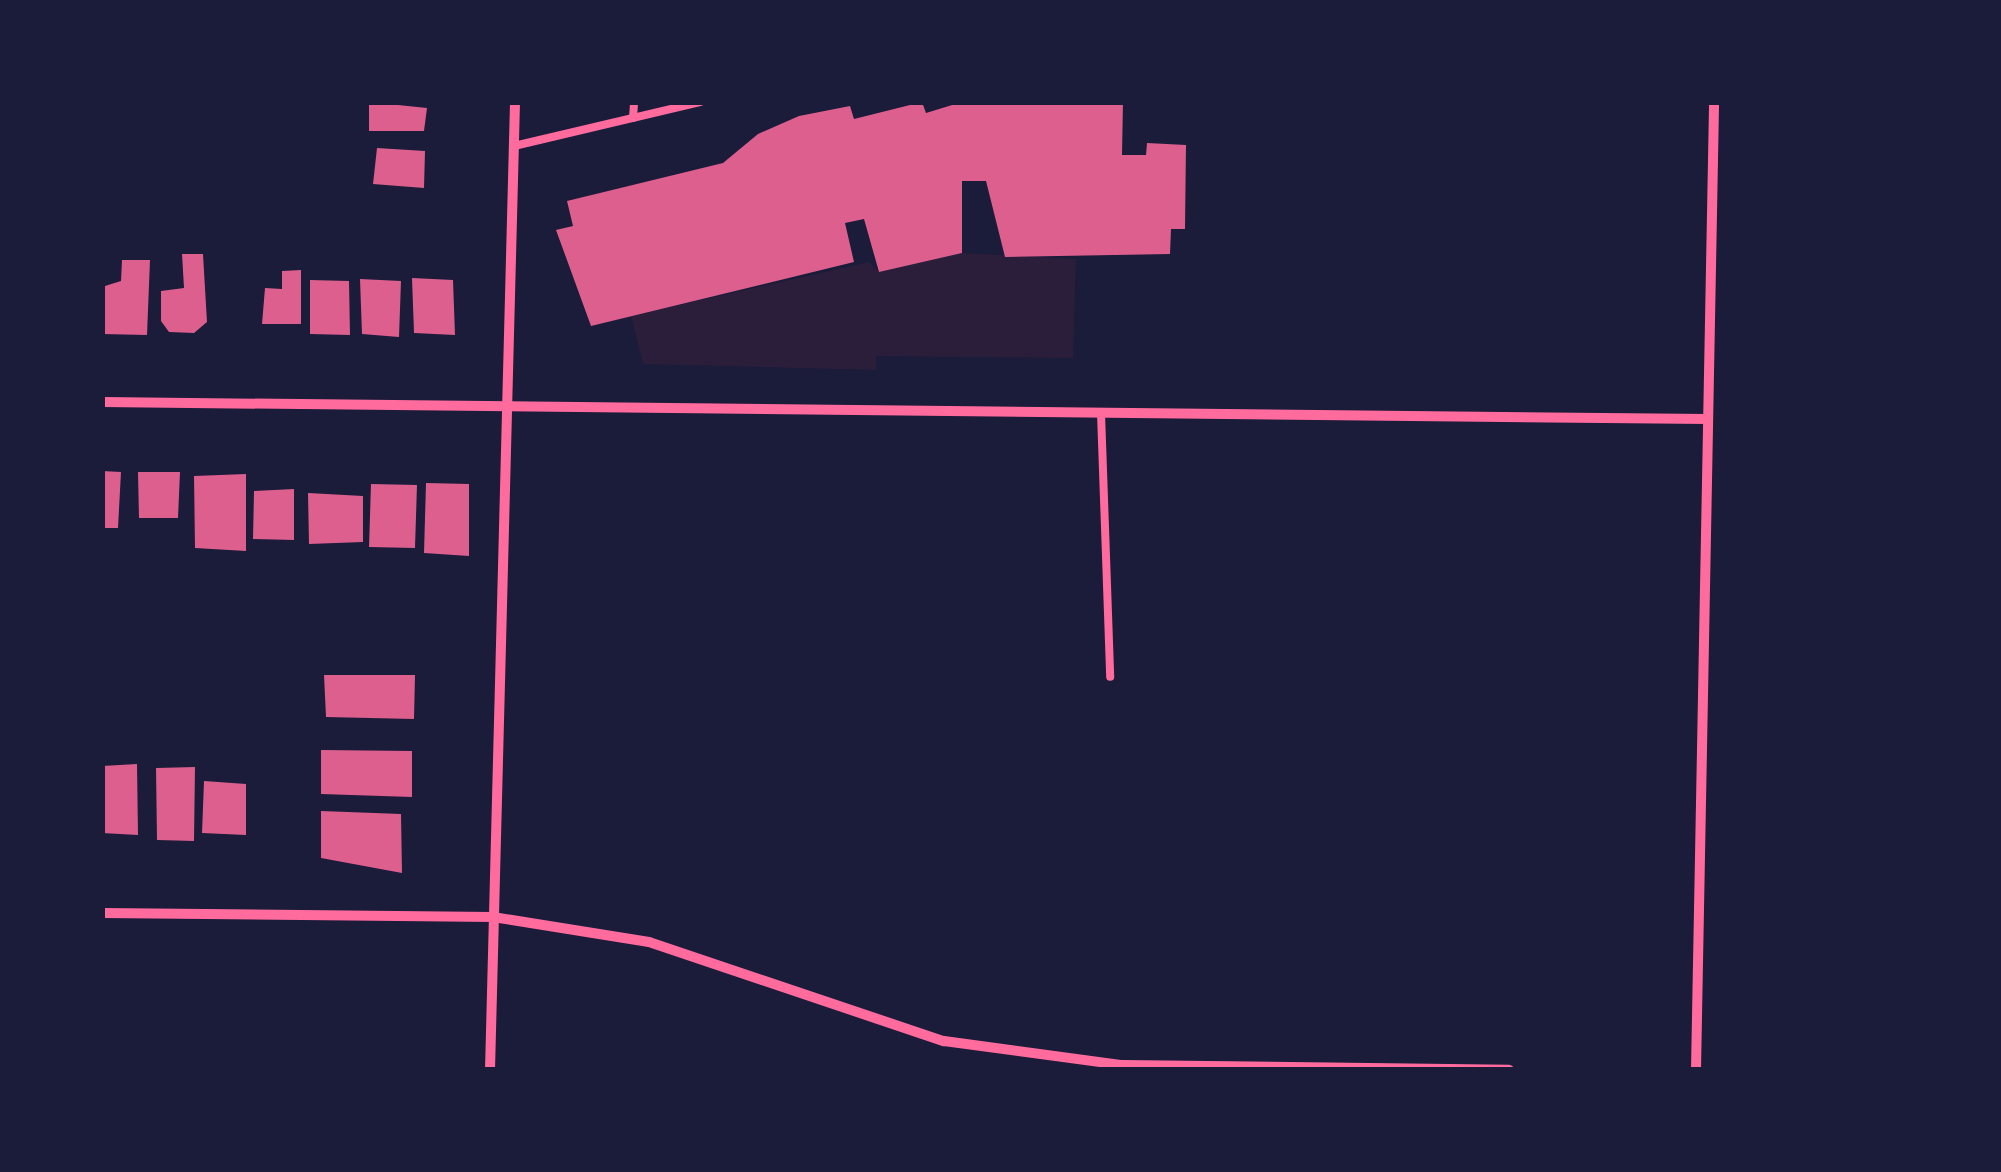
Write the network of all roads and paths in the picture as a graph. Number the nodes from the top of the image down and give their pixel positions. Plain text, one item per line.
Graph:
1 (515, 102) edge
2 (634, 102) edge
3 (700, 102) edge
4 (1714, 102) edge
5 (633, 118) junction
6 (514, 146) junction
7 (102, 402) edge
8 (508, 406) junction
9 (1101, 413) junction
10 (1708, 420) junction
11 (1110, 677) dead end
12 (102, 914) edge
13 (493, 917) junction
14 (490, 1070) edge
15 (1509, 1070) edge
16 (1696, 1070) edge

1 - 6 street
2 - 5 lane
3 - 5 lane
4 - 10 street
5 - 6 lane
6 - 8 street
7 - 8 street
8 - 9 street
8 - 13 street
9 - 10 street
9 - 11 lane
10 - 16 street
12 - 13 street
13 - 14 street
13 - 15 street

